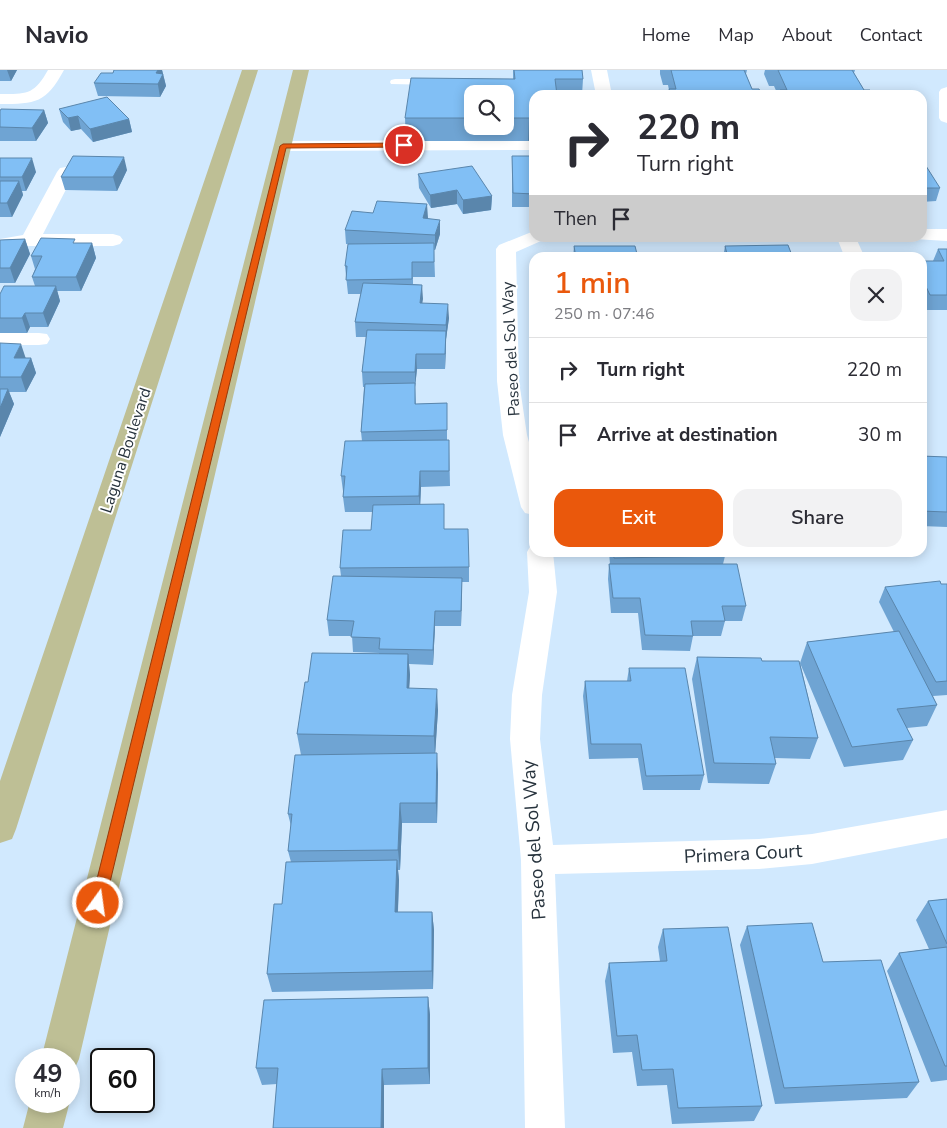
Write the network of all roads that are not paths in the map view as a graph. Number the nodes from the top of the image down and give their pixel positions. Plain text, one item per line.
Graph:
1 (56, 70) edge
2 (250, 70) edge
3 (301, 70) edge
4 (600, 70) edge
5 (395, 82) dead end
6 (451, 83) edge
7 (603, 90) edge
8 (947, 92) edge
9 (0, 99) edge
10 (947, 118) edge
11 (529, 145) edge
12 (283, 146) junction
13 (66, 172) edge
14 (927, 235) edge
15 (947, 235) edge
16 (529, 239) edge
17 (30, 240) junction
18 (113, 240) dead end
19 (0, 245) edge
20 (0, 339) edge
21 (39, 339) dead end
22 (529, 488) edge
23 (540, 557) edge
24 (947, 824) edge
25 (0, 829) edge
26 (538, 860) junction
27 (63, 1048) edge
28 (47, 1113) edge
29 (43, 1128) edge
30 (545, 1128) edge

1 - 9 street
2 - 25 main road, Laguna Boulevard
3 - 12 main road
4 - 7 street
5 - 6 lane
8 - 10 street
11 - 12 street
12 - 27 main road
13 - 17 street
14 - 15 street
16 - 22 street, Paseo del Sol Way
17 - 18 street
17 - 19 street
20 - 21 street
23 - 26 street, Paseo del Sol Way
24 - 26 street, Primera Court
26 - 30 street, Paseo del Sol Way
28 - 29 main road

